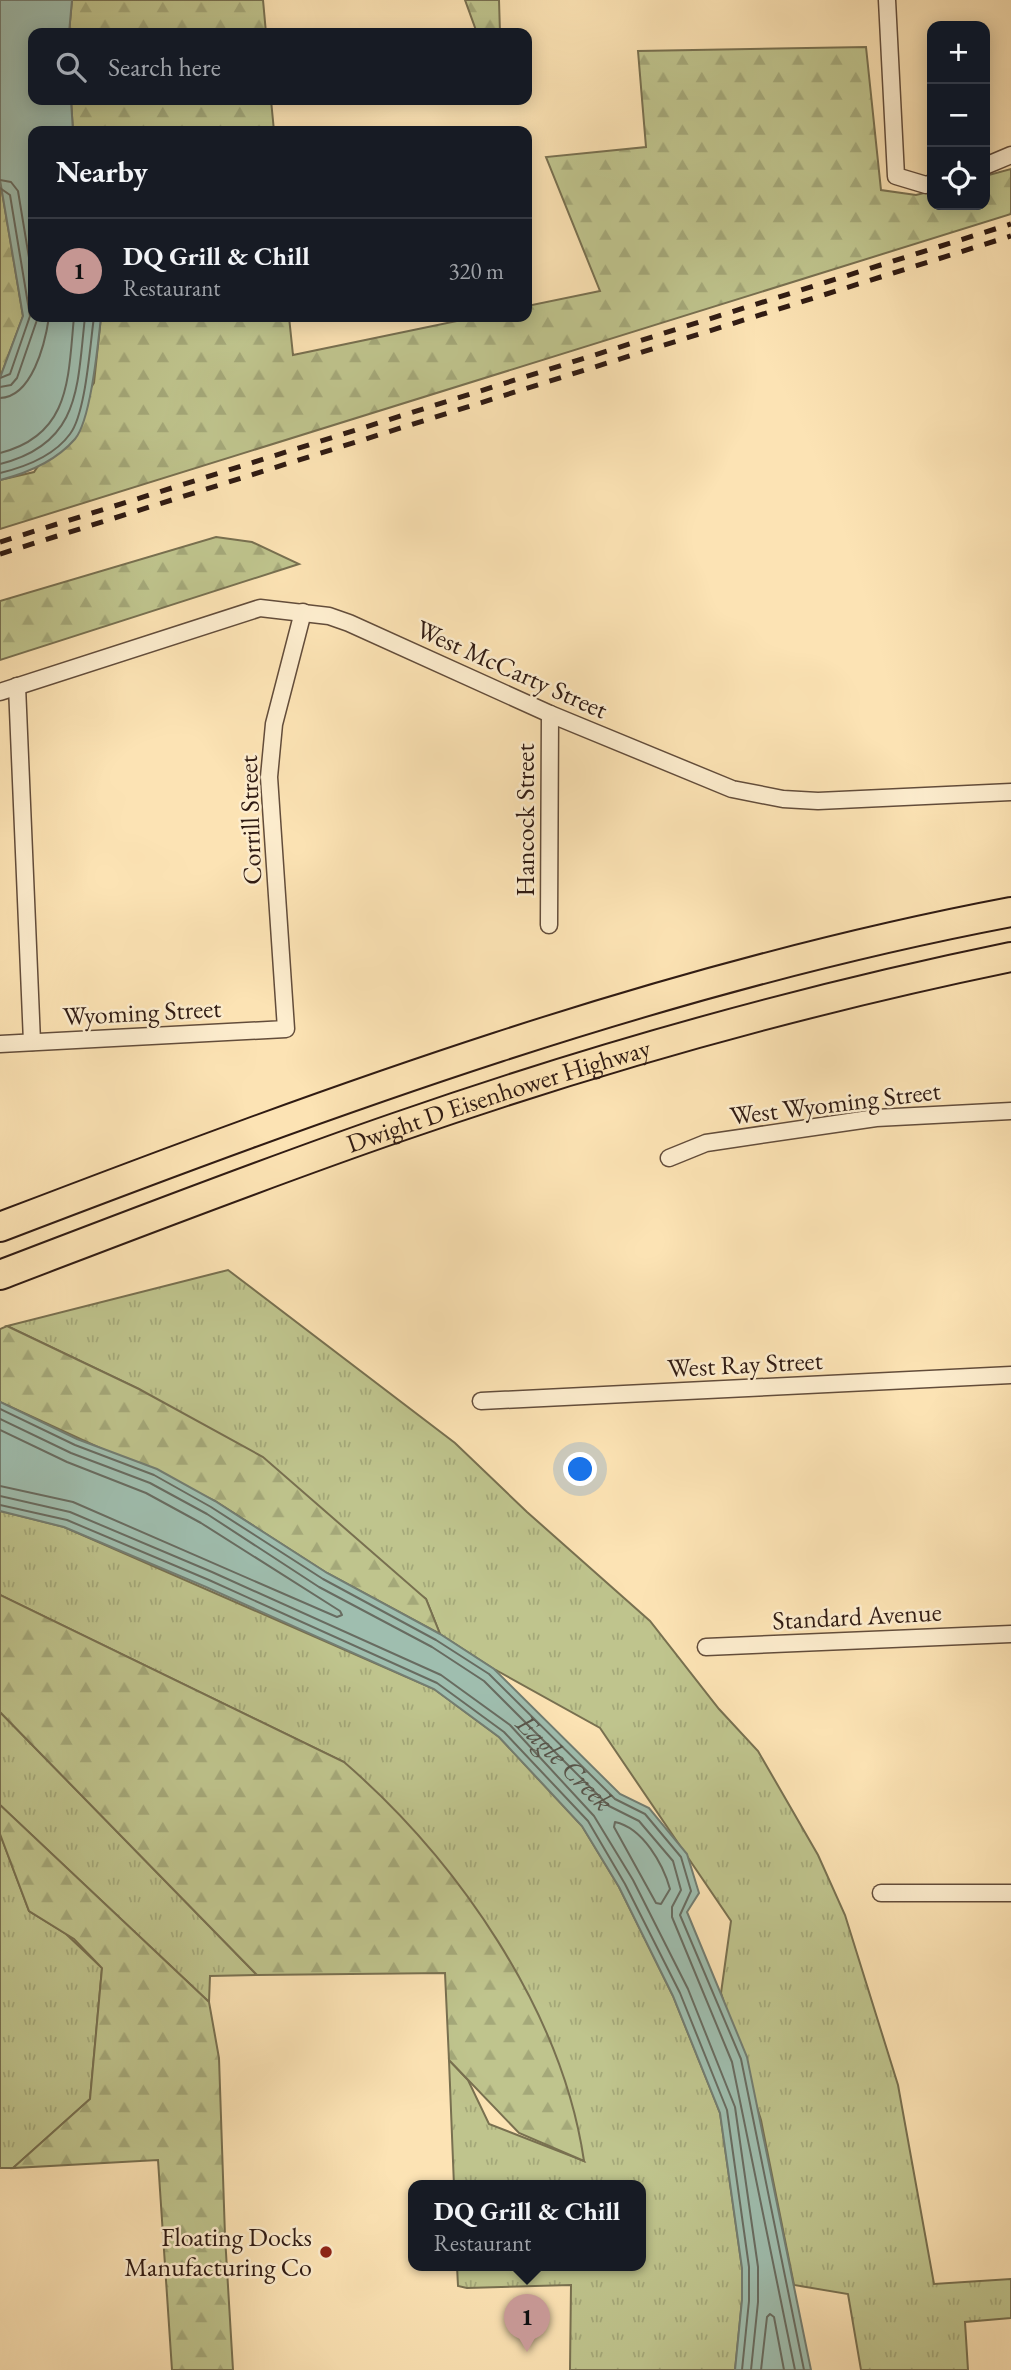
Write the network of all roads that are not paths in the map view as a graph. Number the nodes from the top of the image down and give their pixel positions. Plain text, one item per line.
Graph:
1 (887, 0) edge
2 (1011, 155) edge
3 (990, 164) edge
4 (927, 185) edge
5 (303, 612) junction
6 (17, 686) junction
7 (0, 692) edge
8 (550, 714) junction
9 (1011, 792) edge
10 (1011, 912) edge
11 (549, 925) dead end
12 (1011, 957) edge
13 (286, 1029) joint
14 (32, 1042) junction
15 (0, 1044) edge
16 (1011, 1111) edge
17 (669, 1158) dead end
18 (0, 1227) edge
19 (0, 1275) edge
20 (1011, 1375) edge
21 (481, 1401) dead end
22 (1011, 1634) edge
23 (706, 1647) dead end
24 (881, 1893) dead end
25 (1011, 1893) edge

1 - 4 street
2 - 3 street
5 - 6 street, West McCarty Street
5 - 8 street, West McCarty Street
5 - 13 street, Corrill Street
6 - 7 street, West McCarty Street
6 - 14 street
8 - 9 street, West McCarty Street
8 - 11 street, Hancock Street
10 - 18 highway, Dwight D Eisenhower Highway
12 - 19 highway, Dwight D Eisenhower Highway
13 - 14 street, Wyoming Street
14 - 15 street, Wyoming Street
16 - 17 street, West Wyoming Street
20 - 21 street, West Ray Street
22 - 23 street, Standard Avenue
24 - 25 street

